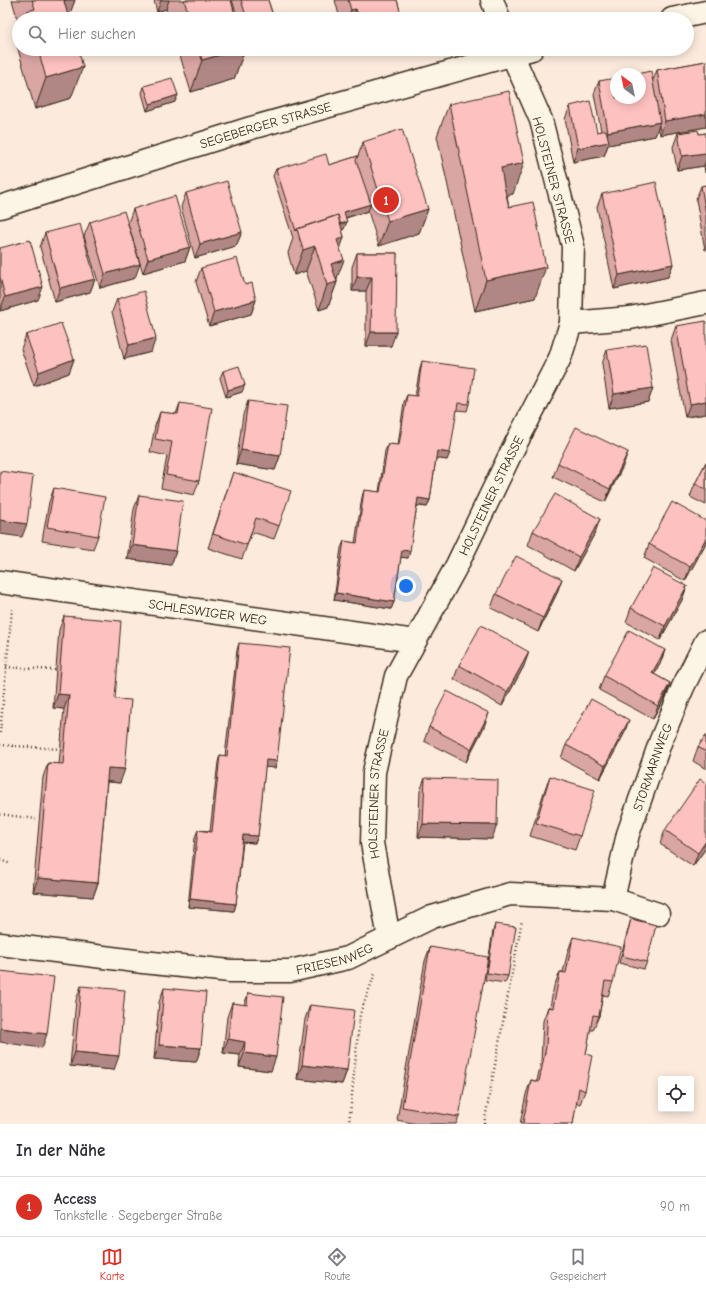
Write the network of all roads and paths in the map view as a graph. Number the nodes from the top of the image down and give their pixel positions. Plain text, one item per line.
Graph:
1 (492, 0) edge
2 (496, 12) edge
3 (706, 12) edge
4 (694, 14) edge
5 (501, 56) edge
6 (520, 56) edge
7 (0, 207) edge
8 (706, 303) edge
9 (571, 323) junction
10 (7, 583) edge
11 (415, 641) junction
12 (706, 641) edge
13 (6, 668) junction
14 (56, 670) dead end
15 (0, 733) edge
16 (0, 745) edge
17 (61, 749) dead end
18 (0, 814) edge
19 (36, 819) dead end
20 (0, 860) edge
21 (11, 864) dead end
22 (527, 894) junction
23 (613, 899) junction
24 (658, 914) dead end
25 (389, 938) junction
26 (0, 944) edge
27 (349, 1124) edge
28 (484, 1124) edge

1 - 2 street
3 - 4 street
5 - 7 street, SEGEBERGER STRASSE
6 - 9 street, HOLSTEINER STRASSE
8 - 9 street
9 - 11 street, HOLSTEINER STRASSE
10 - 11 street, SCHLESWIGER WEG
10 - 13 path
11 - 25 street, HOLSTEINER STRASSE
12 - 23 street, STORMARNWEG
13 - 14 path
13 - 15 path
16 - 17 path
18 - 19 path
20 - 21 path
22 - 23 street, FRIESENWEG
22 - 25 street, FRIESENWEG
22 - 28 path
23 - 24 street, FRIESENWEG
25 - 26 street, FRIESENWEG
25 - 27 path

